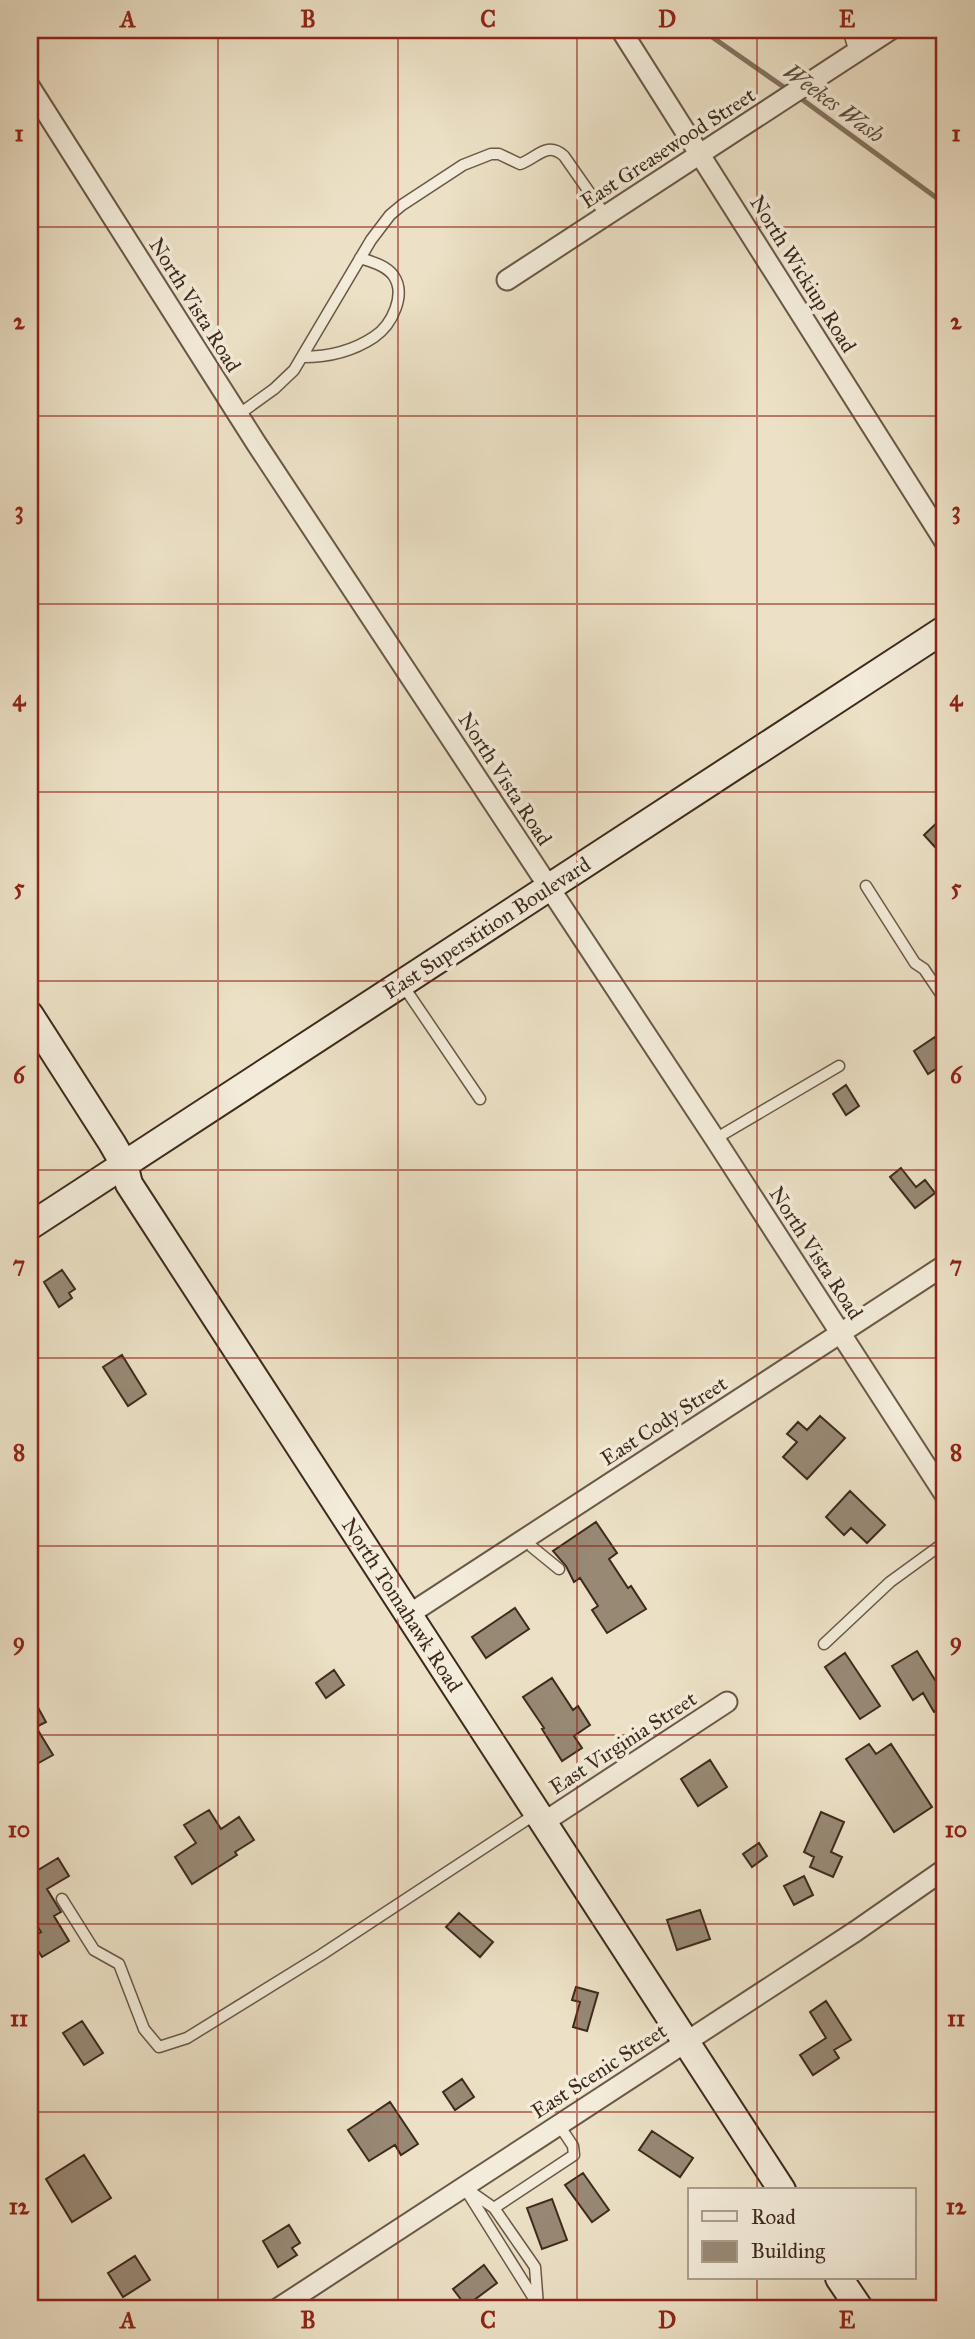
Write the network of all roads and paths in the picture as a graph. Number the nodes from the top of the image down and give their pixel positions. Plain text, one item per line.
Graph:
1 (621, 30) edge
2 (848, 30) edge
3 (860, 30) edge
4 (890, 30) edge
5 (855, 50) junction
6 (30, 87) edge
7 (700, 153) junction
8 (606, 216) junction
9 (360, 258) junction
10 (507, 280) dead end
11 (303, 357) junction
12 (239, 415) junction
13 (945, 542) edge
14 (945, 629) edge
15 (866, 886) dead end
16 (550, 887) junction
17 (402, 983) junction
18 (945, 1000) edge
19 (30, 1016) edge
20 (839, 1066) dead end
21 (480, 1099) dead end
22 (715, 1139) junction
23 (124, 1164) junction
24 (30, 1226) edge
25 (945, 1265) edge
26 (841, 1333) junction
27 (945, 1494) edge
28 (526, 1537) junction
29 (945, 1542) edge
30 (559, 1569) dead end
31 (408, 1615) junction
32 (824, 1644) dead end
33 (727, 1702) dead end
34 (541, 1818) junction
35 (945, 1869) edge
36 (62, 1899) dead end
37 (686, 2042) junction
38 (559, 2125) junction
39 (464, 2187) junction
40 (781, 2188) edge
41 (494, 2208) junction
42 (840, 2280) edge
43 (539, 2308) edge
44 (277, 2309) edge
45 (860, 2309) edge

1 - 7 street, North Wickiup Road
2 - 5 lane
3 - 5 lane
4 - 5 street, East Greasewood Street
5 - 7 street, East Greasewood Street
6 - 12 street, North Vista Road
7 - 8 street, East Greasewood Street
7 - 13 street, North Wickiup Road
8 - 9 lane
8 - 10 street, East Greasewood Street
9 - 11 lane
9 - 11 lane
11 - 12 lane
12 - 16 street, North Vista Road
14 - 16 street, East Superstition Boulevard
15 - 18 lane
16 - 17 street, East Superstition Boulevard
16 - 22 street, North Vista Road
17 - 21 lane
17 - 23 street, East Superstition Boulevard
19 - 23 street, North Tomahawk Road
20 - 22 lane
22 - 26 street, North Vista Road
23 - 24 street, East Superstition Boulevard
23 - 31 street, North Tomahawk Road
25 - 26 street, East Cody Street
26 - 27 street, North Vista Road
26 - 28 street, East Cody Street
28 - 30 lane
28 - 31 street, East Cody Street
29 - 32 lane
31 - 34 street, North Tomahawk Road
33 - 34 street, East Virginia Street
34 - 36 lane
34 - 37 street, North Tomahawk Road
35 - 37 street, East Scenic Street
37 - 38 street, East Scenic Street
37 - 40 street, North Tomahawk Road
38 - 39 street, East Scenic Street
38 - 41 lane
39 - 41 lane
39 - 43 lane
39 - 44 street, East Scenic Street
41 - 43 lane
42 - 45 street

